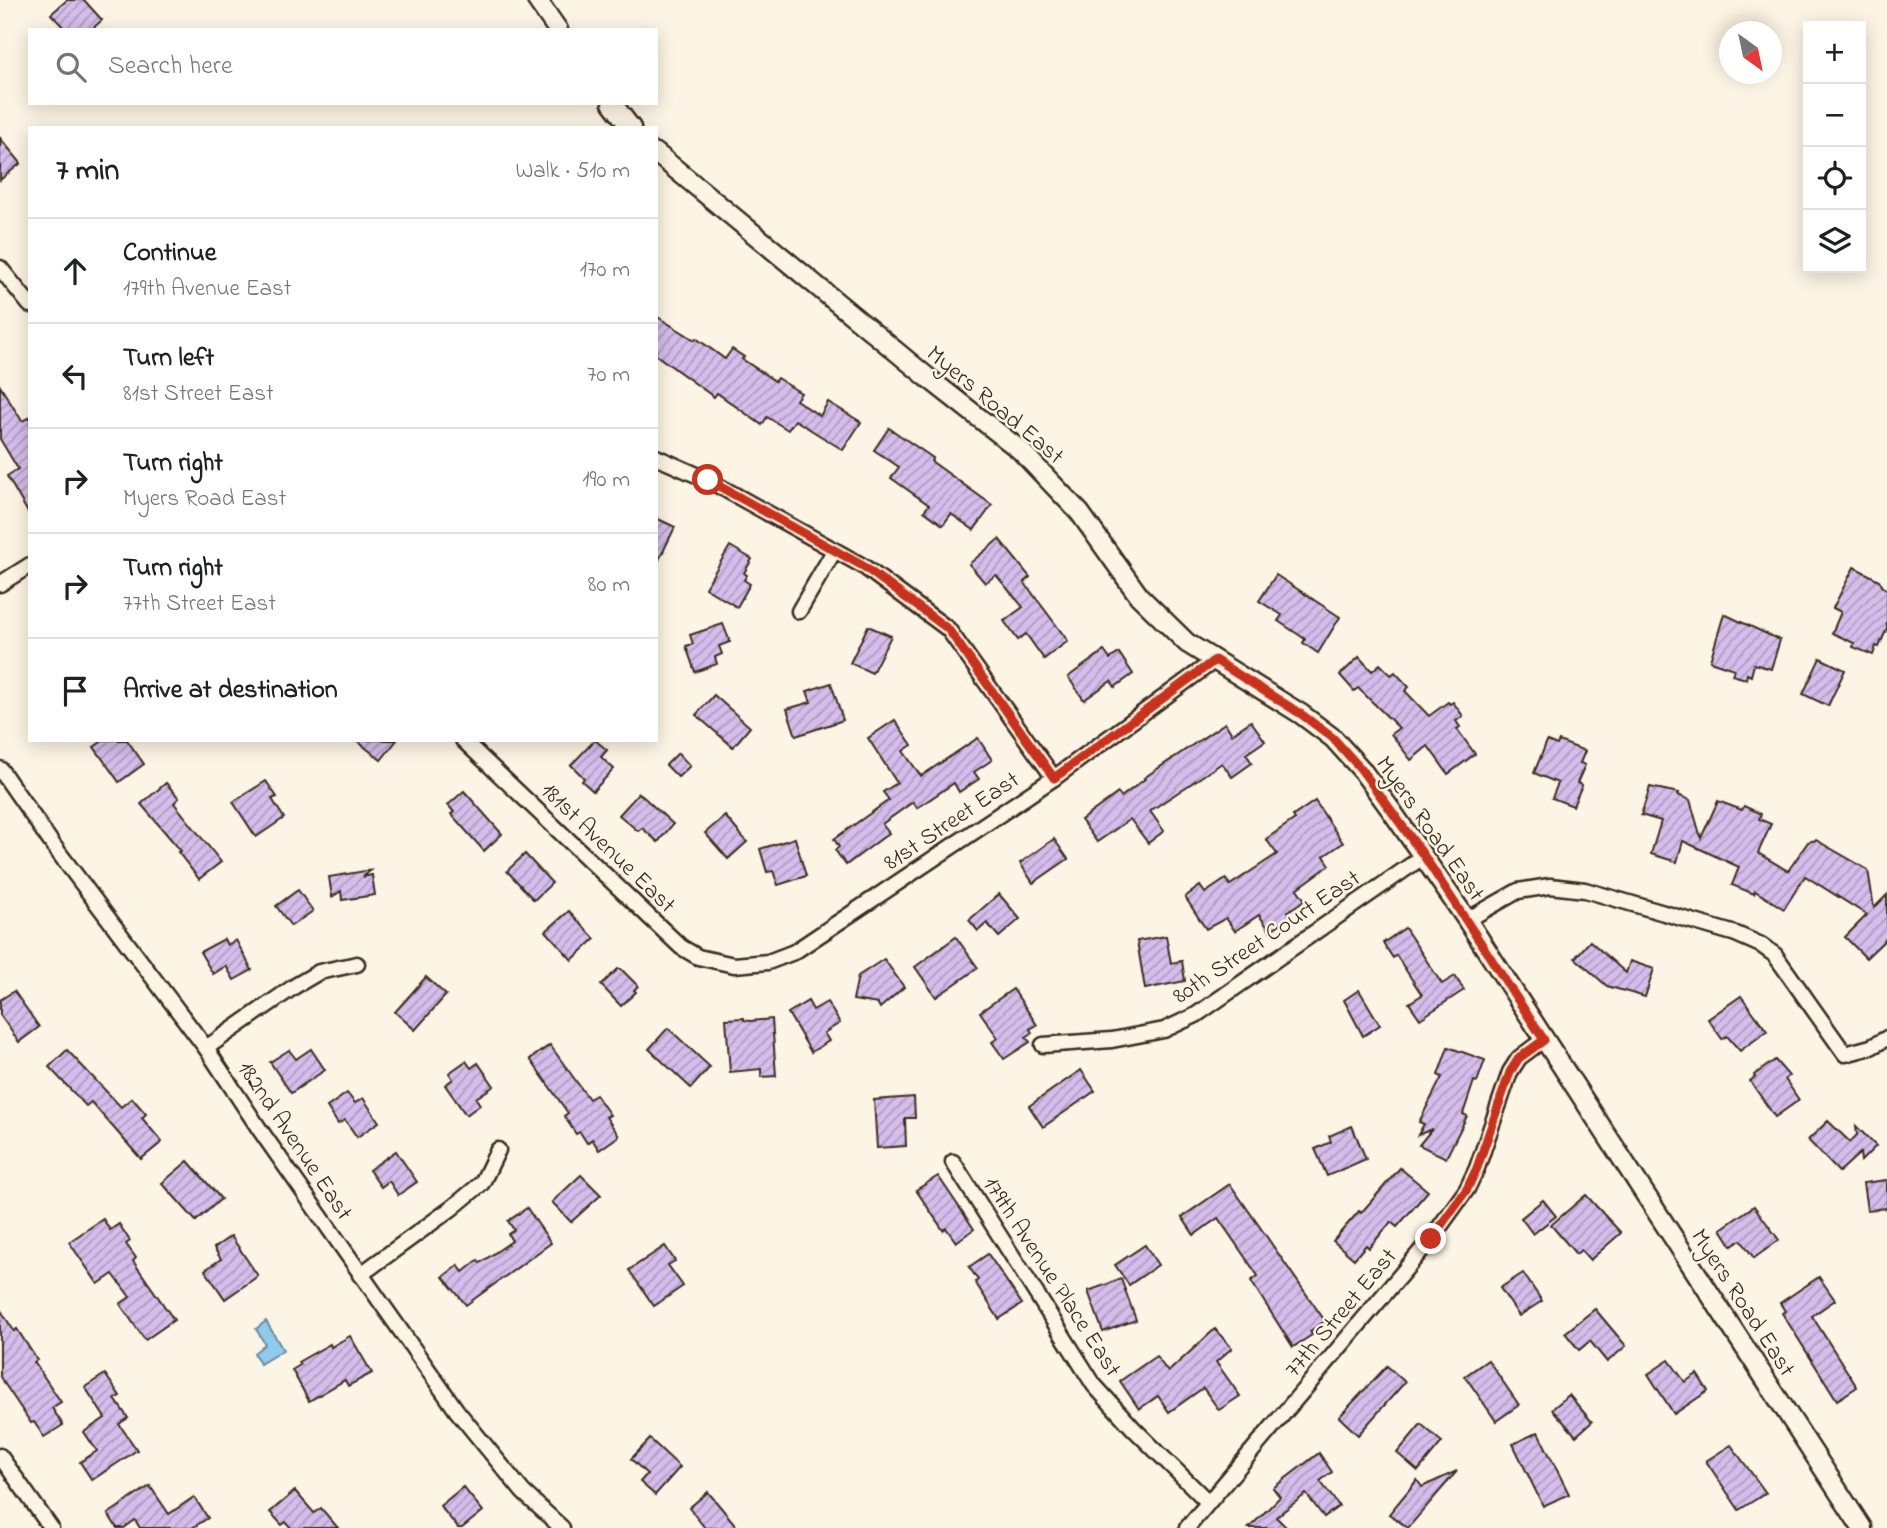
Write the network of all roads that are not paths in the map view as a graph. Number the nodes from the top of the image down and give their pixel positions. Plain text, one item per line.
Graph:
1 (537, 0) edge
2 (557, 28) edge
3 (614, 105) edge
4 (629, 126) edge
5 (658, 155) edge
6 (0, 268) edge
7 (28, 303) edge
8 (658, 458) edge
9 (834, 551) junction
10 (28, 566) edge
11 (0, 584) edge
12 (799, 611) dead end
13 (1215, 660) junction
14 (465, 742) edge
15 (0, 769) edge
16 (1054, 778) junction
17 (1424, 856) junction
18 (1467, 920) junction
19 (357, 964) dead end
20 (734, 965) joint
21 (1887, 1038) edge
22 (1544, 1040) junction
23 (1043, 1045) dead end
24 (206, 1048) junction
25 (498, 1150) dead end
26 (953, 1162) dead end
27 (360, 1275) junction
28 (0, 1456) edge
29 (1208, 1502) junction
30 (51, 1528) edge
31 (562, 1528) edge
32 (1187, 1528) edge
33 (1862, 1528) edge

1 - 2 street
3 - 4 street
5 - 13 street, Myers Road East
6 - 7 street
8 - 9 street
9 - 12 street
9 - 16 street
10 - 11 street
13 - 16 street, 81st Street East
13 - 17 street, Myers Road East
14 - 20 street, 181st Avenue East
15 - 24 street, 182nd Avenue East
16 - 20 street, 81st Street East
17 - 18 street, Myers Road East
17 - 23 street, 80th Street Court East
18 - 21 street
18 - 22 street, Myers Road East
19 - 24 street
22 - 29 street, 77th Street East
22 - 33 street, Myers Road East
24 - 27 street, 182nd Avenue East
25 - 27 street
26 - 29 street, 179th Avenue Place East
27 - 31 street, 182nd Avenue East
28 - 30 street
29 - 32 street, 77th Street East

